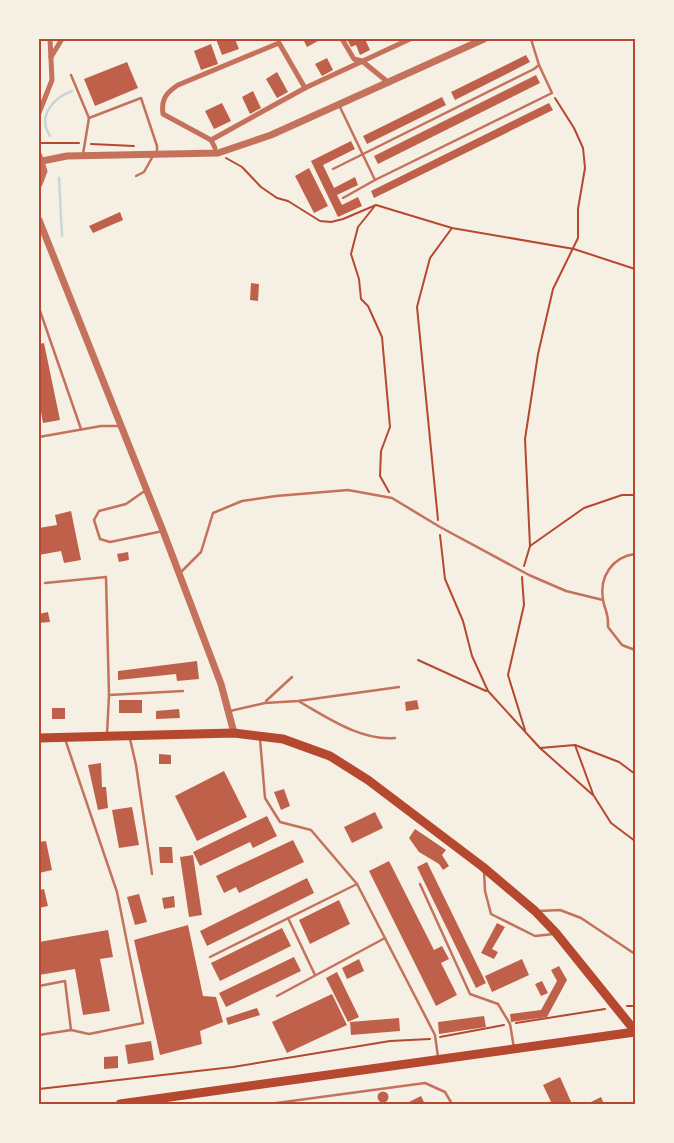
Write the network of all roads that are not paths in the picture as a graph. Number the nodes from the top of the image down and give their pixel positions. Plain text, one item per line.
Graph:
1 (50, 39) edge
2 (62, 39) edge
3 (342, 39) edge
4 (410, 39) edge
5 (484, 39) edge
6 (531, 39) edge
7 (51, 57) junction
8 (362, 61) junction
9 (539, 65) junction
10 (71, 75) dead end
11 (389, 83) junction
12 (305, 88) junction
13 (339, 105) junction
14 (39, 113) edge
15 (89, 118) junction
16 (211, 140) junction
17 (216, 151) junction
18 (363, 154) junction
19 (83, 155) junction
20 (155, 155) junction
21 (40, 159) edge
22 (333, 169) dead end
23 (136, 176) dead end
24 (375, 180) junction
25 (39, 184) edge
26 (344, 198) dead end
27 (39, 220) edge
28 (39, 308) edge
29 (122, 426) junction
30 (82, 429) junction
31 (39, 437) edge
32 (147, 489) junction
33 (163, 531) junction
34 (635, 554) edge
35 (179, 574) junction
36 (45, 583) dead end
37 (603, 600) junction
38 (635, 650) edge
39 (292, 677) dead end
40 (400, 687) dead end
41 (183, 691) dead end
42 (109, 695) junction
43 (265, 702) junction
44 (298, 702) junction
45 (230, 711) junction
46 (234, 734) junction
47 (129, 735) junction
48 (260, 735) junction
49 (39, 736) edge
50 (107, 736) junction
51 (65, 738) junction
52 (395, 738) dead end
53 (483, 867) junction
54 (152, 874) dead end
55 (357, 884) junction
56 (420, 884) dead end
57 (535, 911) junction
58 (288, 918) junction
59 (556, 933) junction
60 (386, 938) junction
61 (635, 954) edge
62 (210, 957) dead end
63 (316, 976) junction
64 (39, 986) edge
65 (277, 996) dead end
66 (71, 1030) junction
67 (635, 1032) edge
68 (39, 1035) edge
69 (514, 1048) junction
70 (438, 1059) junction
71 (120, 1104) edge
72 (269, 1104) edge
73 (452, 1104) edge

1 - 7 street
2 - 7 street
3 - 8 street
4 - 8 street
5 - 11 street
6 - 9 lane
7 - 14 street
8 - 11 street
8 - 12 street
9 - 18 lane
9 - 24 lane
10 - 15 lane
11 - 13 street
12 - 16 street
12 - 16 street
13 - 17 street
13 - 18 lane
15 - 19 lane
15 - 20 lane
16 - 17 street
17 - 20 street
18 - 22 lane
18 - 24 lane
19 - 20 street
19 - 21 street
20 - 23 lane
21 - 25 street
24 - 26 lane
27 - 29 street
28 - 30 lane
29 - 30 lane
29 - 32 street
30 - 31 lane
32 - 33 street
32 - 33 lane
33 - 35 street
34 - 37 lane
35 - 37 lane
35 - 45 street
36 - 42 lane
37 - 38 lane
39 - 43 lane
40 - 44 lane
41 - 42 lane
42 - 50 lane
43 - 44 lane
43 - 45 lane
44 - 52 lane
45 - 46 street
46 - 47 main road
46 - 48 main road
47 - 50 main road
47 - 54 lane
48 - 53 main road
48 - 55 lane
49 - 51 main road
50 - 51 main road
51 - 66 lane
53 - 57 main road
53 - 59 lane
55 - 58 lane
55 - 60 lane
56 - 69 lane
57 - 59 main road
57 - 61 lane
58 - 62 lane
58 - 63 lane
59 - 67 main road
60 - 63 lane
60 - 70 lane
63 - 65 lane
64 - 66 lane
66 - 68 lane
67 - 69 main road
69 - 70 main road
70 - 71 main road
72 - 73 lane

